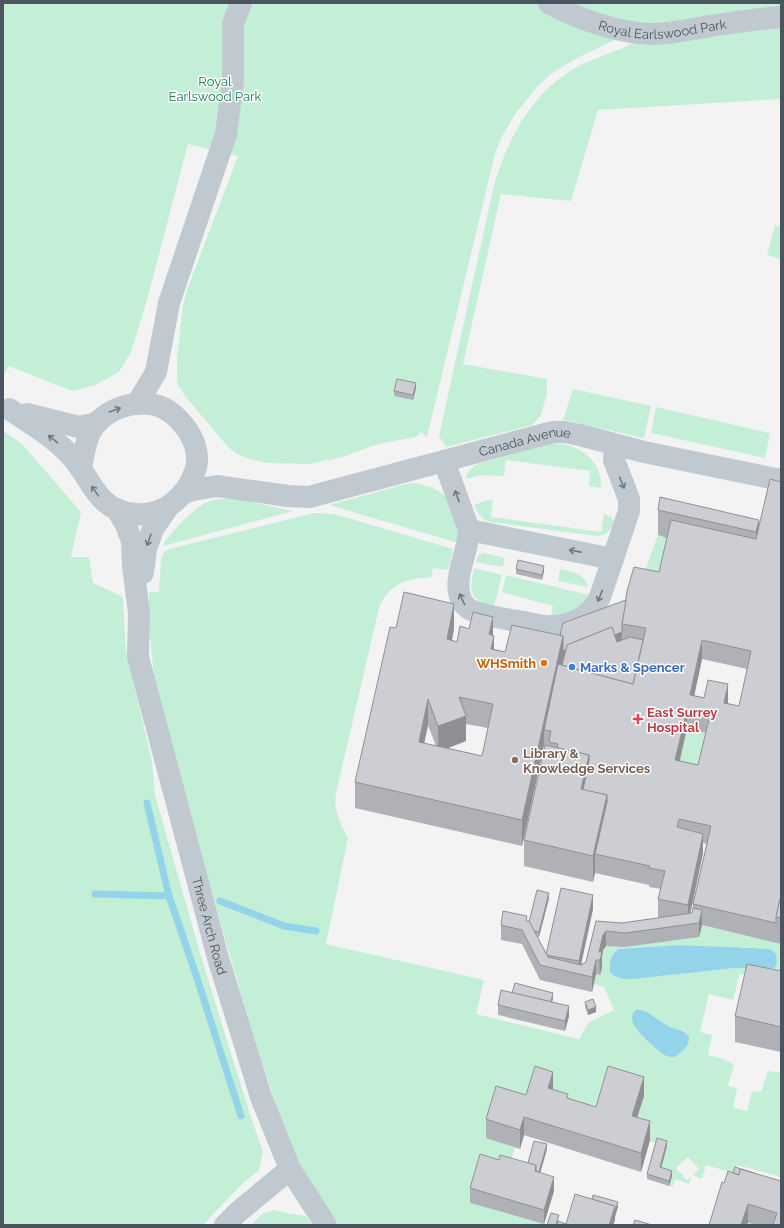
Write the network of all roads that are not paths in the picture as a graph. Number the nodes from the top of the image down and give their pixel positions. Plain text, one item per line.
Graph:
1 (241, 3) edge
2 (549, 3) edge
3 (781, 17) edge
4 (169, 303) junction
5 (137, 404) junction
6 (6, 408) edge
7 (172, 413) junction
8 (97, 423) junction
9 (195, 444) junction
10 (615, 445) junction
11 (444, 461) junction
12 (81, 467) junction
13 (781, 480) edge
14 (269, 494) junction
15 (175, 501) junction
16 (117, 509) junction
17 (469, 530) junction
18 (613, 559) junction
19 (139, 613) junction
20 (290, 1169) junction
21 (225, 1225) edge
22 (326, 1225) edge

1 - 4 street
2 - 3 street, Royal Earlswood Park
4 - 5 street
4 - 7 street
5 - 7 street
8 -> 5 street
6 - 8 street
12 -> 6 street
7 - 9 street
8 - 12 street
9 - 14 street, Canada Avenue
9 - 15 street
10 - 11 street, Canada Avenue
10 - 13 street, Canada Avenue
10 -> 18 street
11 - 14 street, Canada Avenue
17 -> 11 street
16 -> 12 street
14 - 15 street, Canada Avenue
15 - 16 street
15 -> 19 street, Three Arch Road
16 - 19 street, Three Arch Road
18 -> 17 street
18 -> 17 street
19 - 20 street, Three Arch Road
20 - 21 street
20 - 22 street, Three Arch Road

